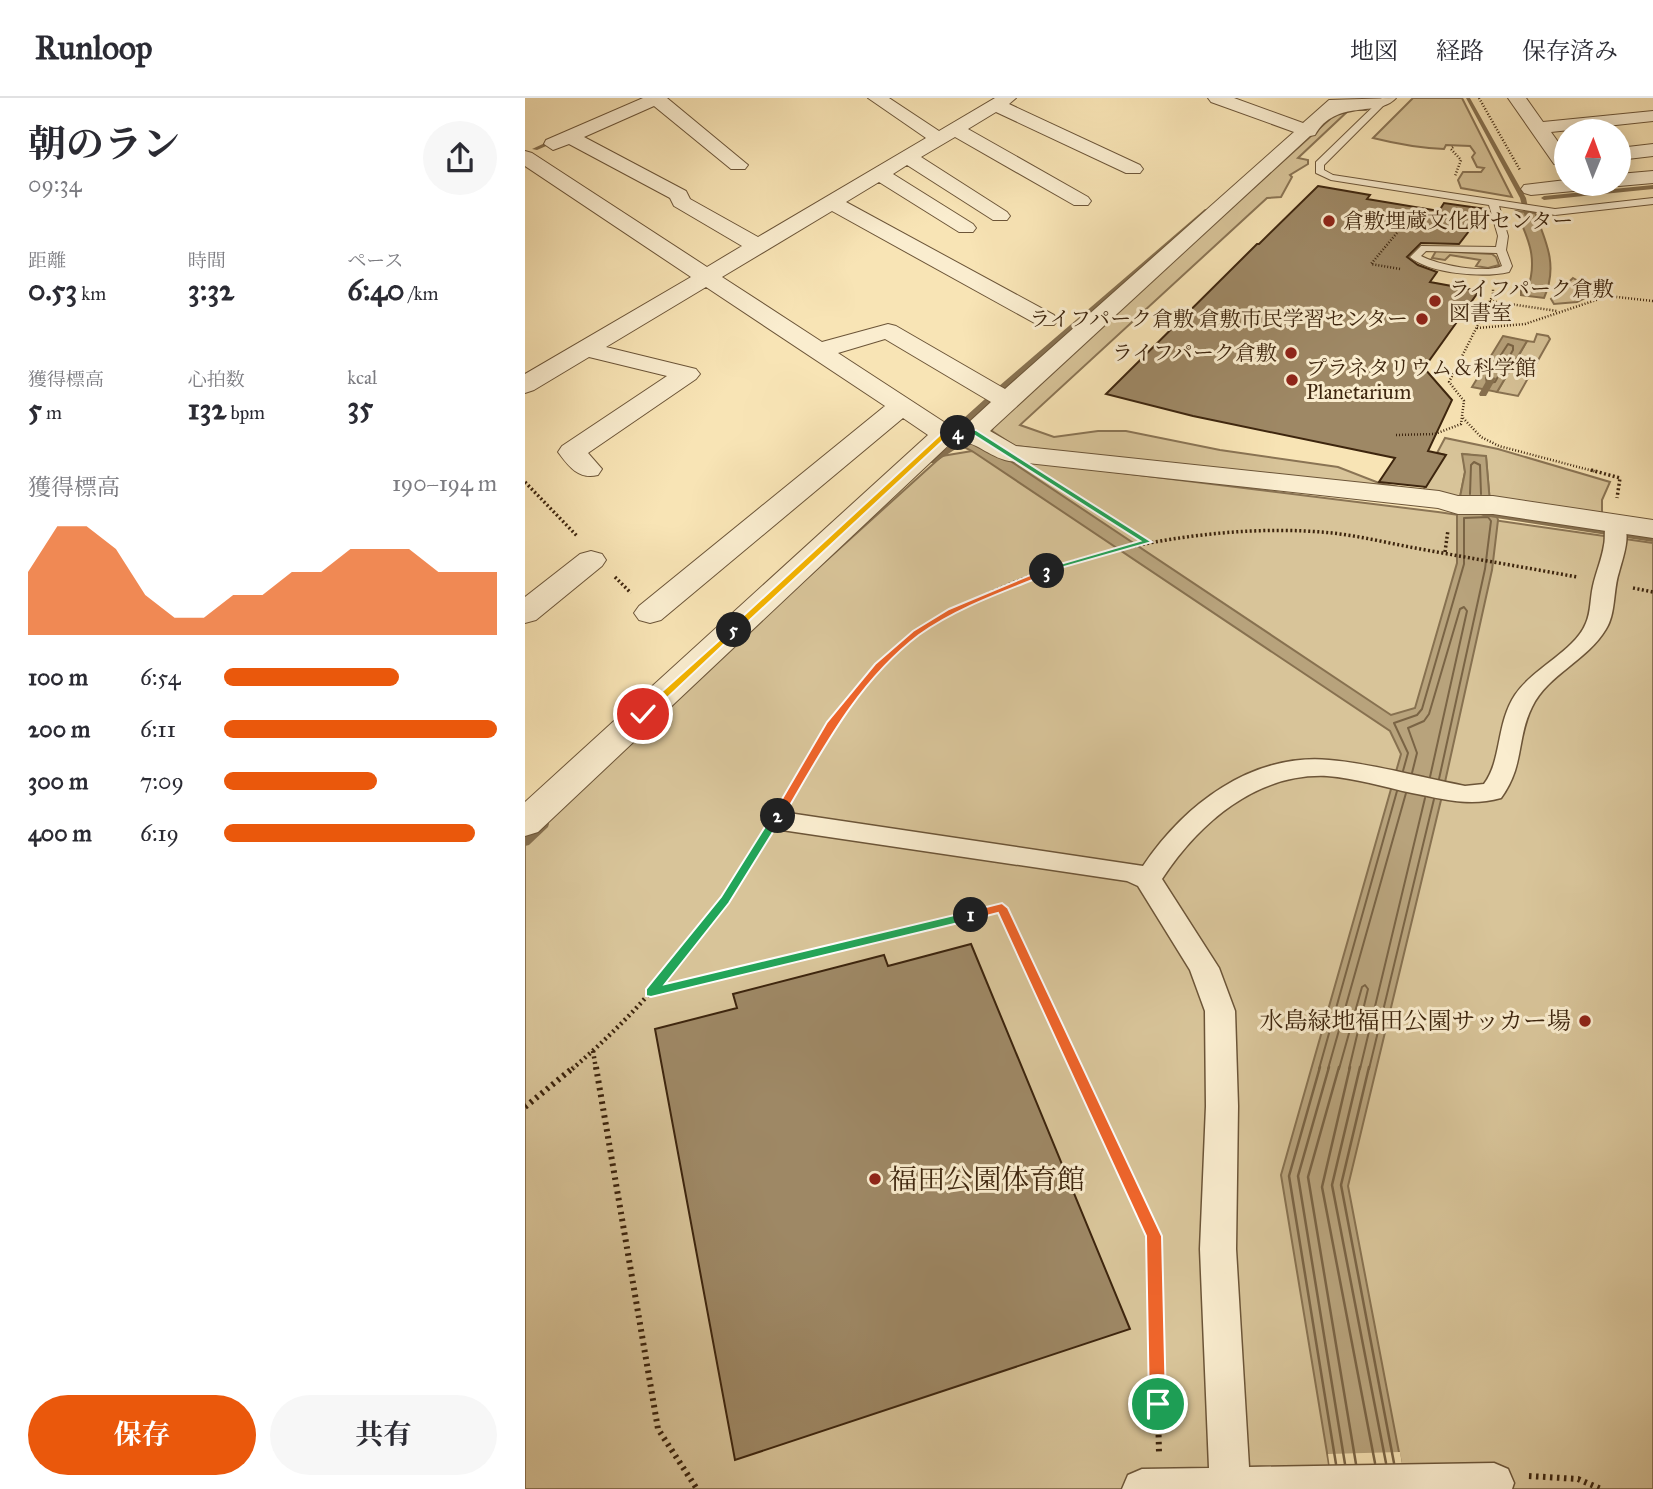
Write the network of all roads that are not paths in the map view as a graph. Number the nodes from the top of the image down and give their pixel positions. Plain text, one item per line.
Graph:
1 (657, 98) edge
2 (877, 98) edge
3 (1217, 98) edge
4 (1511, 98) edge
5 (1517, 98) edge
6 (1386, 99) edge
7 (1502, 99) edge
8 (1001, 101) edge
9 (1653, 116) edge
10 (1539, 128) junction
11 (1309, 131) junction
12 (947, 134) junction
13 (569, 137) junction
14 (1554, 150) edge
15 (1653, 150) edge
16 (1631, 153) edge
17 (525, 157) edge
18 (908, 157) junction
19 (738, 165) dead end
20 (880, 174) junction
21 (1653, 177) edge
22 (1631, 179) edge
23 (1046, 180) junction
24 (1554, 187) edge
25 (1531, 189) road end
26 (1081, 201) dead end
27 (1653, 201) edge
28 (831, 202) junction
29 (1493, 202) junction
30 (1000, 216) dead end
31 (965, 228) dead end
32 (757, 246) junction
33 (1501, 250) junction
34 (708, 276) junction
35 (1046, 320) dead end
36 (585, 349) junction
37 (820, 350) junction
38 (525, 385) edge
39 (1007, 401) junction
40 (902, 405) junction
41 (974, 432) junction
42 (946, 434) junction
43 (588, 470) dead end
44 (1493, 505) joint
45 (1653, 529) edge
46 (1616, 531) junction
47 (591, 560) dead end
48 (525, 575) edge
49 (561, 584) junction
50 (525, 613) edge
51 (650, 613) dead end
52 (775, 820) road end
53 (525, 823) edge
54 (1148, 878) junction
55 (1494, 1483) road end
56 (1332, 1486) joint
57 (1410, 1486) joint
58 (1230, 1487) edge
59 (1142, 1489) edge
60 (1160, 1489) edge

1 - 13 street
1 - 19 street
2 - 12 street
3 - 11 street
4 - 7 street
5 - 10 street
6 - 11 street
6 - 29 lane
8 - 12 street
8 - 23 street
9 - 10 street
10 - 14 street
11 - 39 street
12 - 18 street
12 - 23 street
13 - 17 street
13 - 32 street
15 - 16 street
17 - 34 street
18 - 20 street
18 - 30 street
20 - 28 street
20 - 31 street
21 - 22 street
23 - 26 street
24 - 25 street
27 - 29 lane
28 - 32 street
28 - 35 street
29 - 33 lane
32 - 34 street
33 - 33 lane
34 - 36 street
34 - 37 street
36 - 38 street
36 - 43 street
37 - 39 street
37 - 40 street
39 - 41 street
40 - 42 street
40 - 51 street
41 - 42 street
41 - 44 street
42 - 53 street
44 - 46 street
45 - 46 street
46 - 54 street
47 - 49 street
48 - 49 street
49 - 50 street
52 - 54 street
54 - 58 street
55 - 57 street
56 - 57 street
56 - 58 street
58 - 60 street
59 - 60 street

